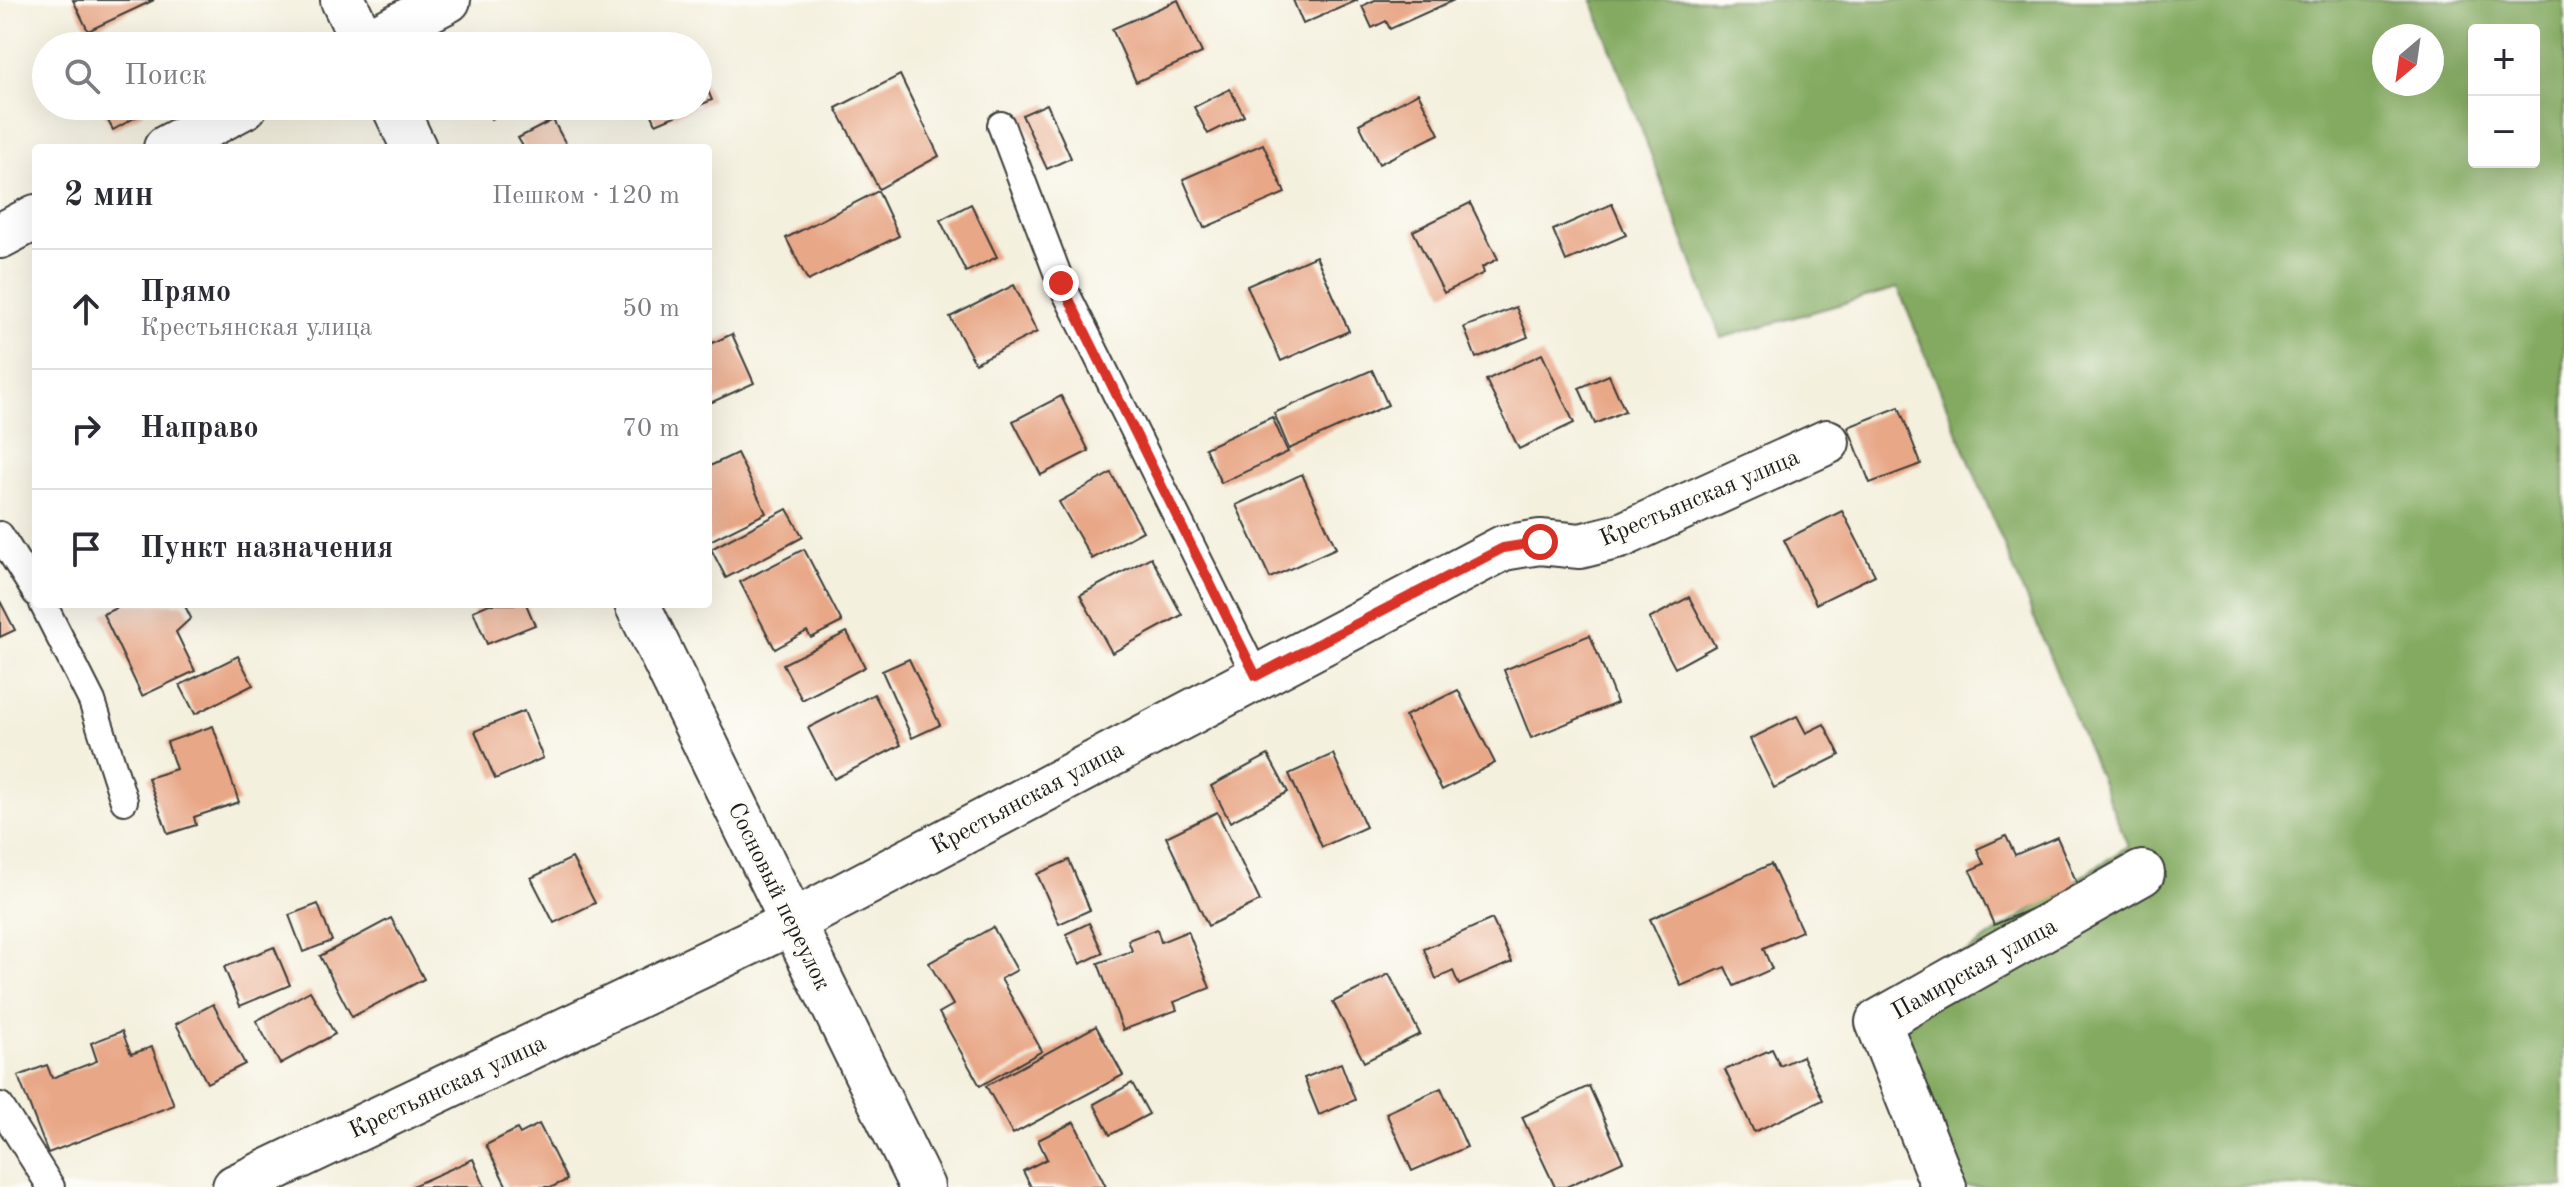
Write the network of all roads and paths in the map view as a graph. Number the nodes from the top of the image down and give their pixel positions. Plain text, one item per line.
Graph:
1 (343, 0) edge
2 (448, 0) edge
3 (357, 32) edge
4 (387, 32) edge
5 (219, 120) edge
6 (401, 120) edge
7 (1001, 125) dead end
8 (174, 144) edge
9 (412, 144) edge
10 (32, 219) edge
11 (0, 236) edge
12 (1827, 442) dead end
13 (0, 535) edge
14 (32, 587) edge
15 (45, 608) edge
16 (639, 608) edge
17 (1256, 676) junction
18 (124, 801) dead end
19 (2142, 873) dead end
20 (793, 922) junction
21 (0, 1106) edge
22 (51, 1187) edge
23 (235, 1187) edge
24 (922, 1187) edge
25 (1944, 1187) edge

1 - 3 street
2 - 4 street
5 - 8 street
6 - 9 street
7 - 17 lane
10 - 11 street
12 - 17 street, Крестьянская улица
13 - 14 lane
15 - 18 lane
16 - 20 street, Сосновый переулок
17 - 20 street, Крестьянская улица
19 - 25 street, Памирская улица
20 - 23 street, Крестьянская улица
20 - 24 street, Сосновый переулок
21 - 22 lane

